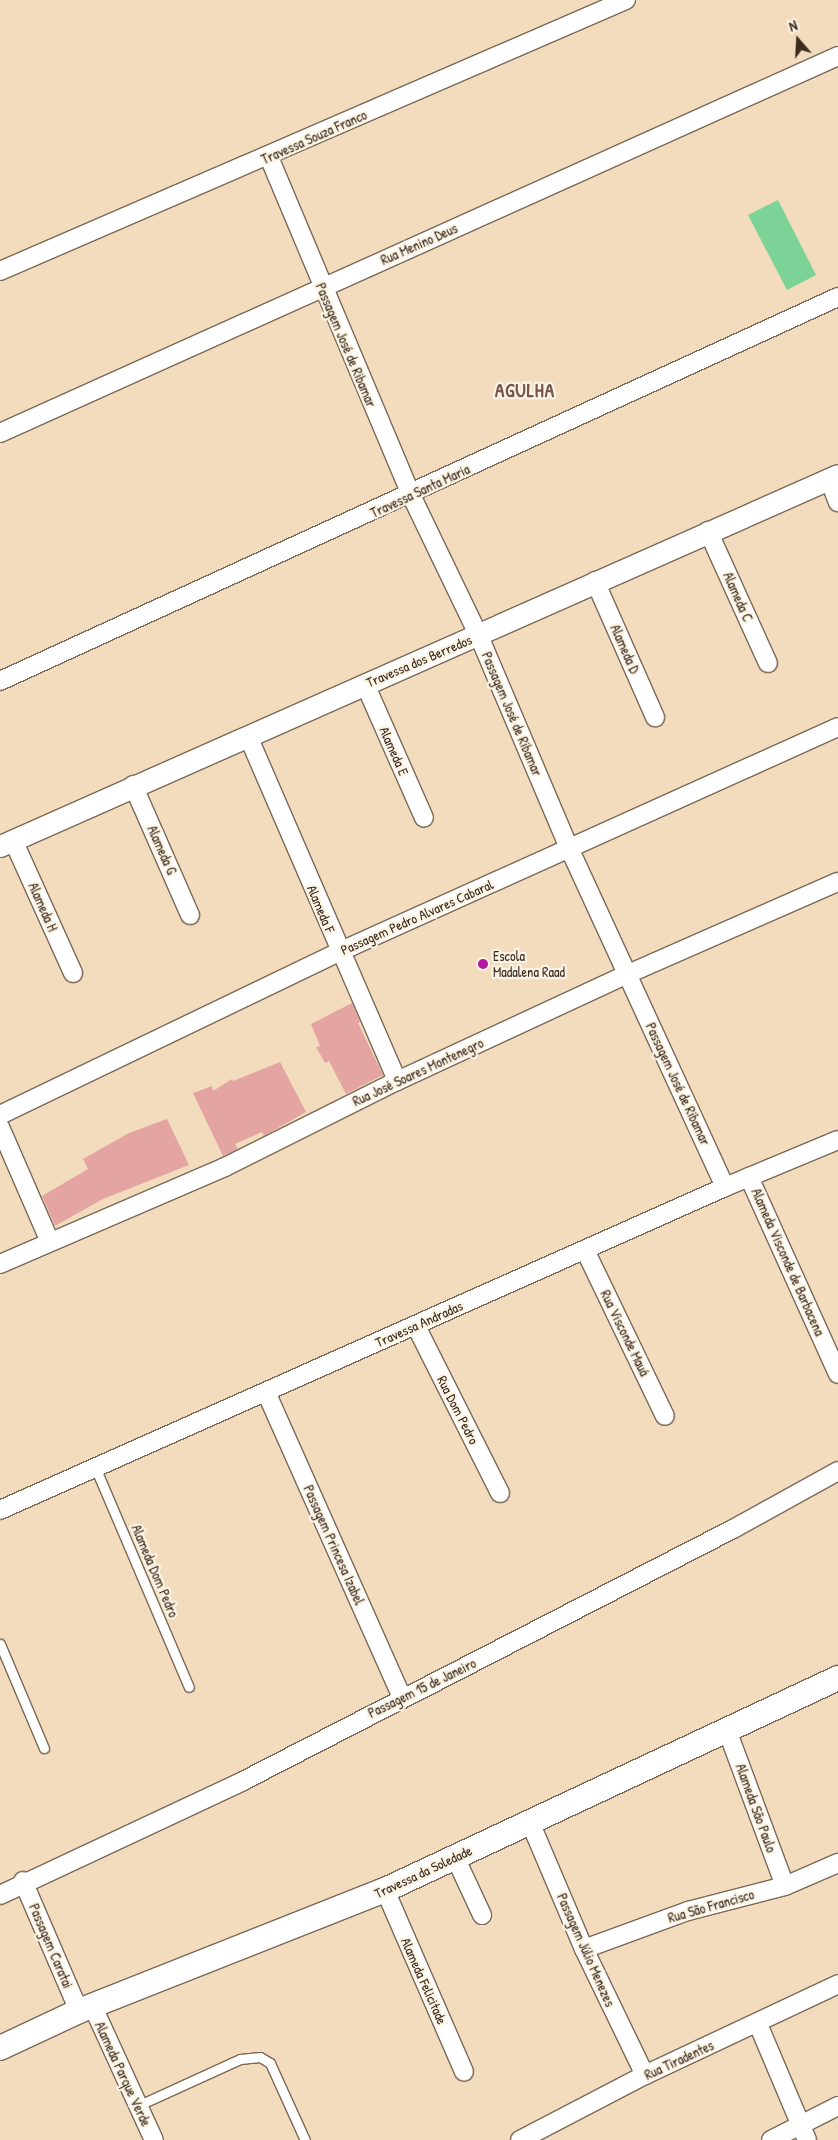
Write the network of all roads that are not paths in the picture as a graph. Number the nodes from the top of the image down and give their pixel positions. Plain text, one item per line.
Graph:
1 (626, 0) edge
2 (838, 56) edge
3 (269, 157) junction
4 (0, 271) edge
5 (321, 288) junction
6 (838, 297) edge
7 (0, 433) edge
8 (833, 477) edge
9 (411, 495) junction
10 (838, 502) edge
11 (708, 531) junction
12 (594, 581) junction
13 (478, 636) junction
14 (768, 663) dead end
15 (0, 681) edge
16 (365, 684) junction
17 (655, 717) dead end
18 (838, 727) edge
19 (248, 736) junction
20 (133, 785) junction
21 (424, 818) dead end
22 (6, 843) edge
23 (570, 850) junction
24 (838, 882) edge
25 (190, 915) dead end
26 (339, 952) junction
27 (72, 973) dead end
28 (628, 974) junction
29 (397, 1081) junction
30 (0, 1115) edge
31 (0, 1127) edge
32 (838, 1140) edge
33 (749, 1177) junction
34 (725, 1187) junction
35 (50, 1242) junction
36 (585, 1250) junction
37 (0, 1264) edge
38 (416, 1326) junction
39 (838, 1374) edge
40 (266, 1392) junction
41 (665, 1416) dead end
42 (96, 1467) junction
43 (838, 1471) edge
44 (500, 1494) dead end
45 (0, 1510) edge
46 (0, 1644) edge
47 (838, 1678) edge
48 (189, 1687) dead end
49 (402, 1697) junction
50 (727, 1730) junction
51 (44, 1748) dead end
52 (530, 1822) junction
53 (456, 1857) junction
54 (838, 1863) edge
55 (23, 1882) junction
56 (785, 1886) junction
57 (385, 1890) junction
58 (0, 1894) edge
59 (482, 1915) dead end
60 (584, 1949) junction
61 (838, 1984) edge
62 (86, 2009) junction
63 (758, 2024) junction
64 (0, 2048) edge
65 (464, 2072) dead end
66 (645, 2075) junction
67 (137, 2106) junction
68 (838, 2106) edge
69 (804, 2132) edge
70 (154, 2140) edge
71 (305, 2140) edge
72 (520, 2140) edge
73 (771, 2140) edge

1 - 3 street, Travessa Souza Franco
2 - 5 street, Rua Menino Deus
3 - 4 street, Travessa Souza Franco
3 - 5 street, Passagem José de Ribamar
5 - 7 street, Rua Menino Deus
5 - 9 street, Passagem José de Ribamar
6 - 9 street, Travessa Santa Maria
8 - 10 street
8 - 11 street, Travessa dos Berredos
9 - 13 street, Passagem José de Ribamar
9 - 15 street, Travessa Santa Maria
11 - 12 street, Travessa dos Berredos
11 - 14 street, Alameda C
12 - 13 street, Travessa dos Berredos
12 - 17 street, Alameda D
13 - 16 street, Travessa dos Berredos
13 - 23 street, Passagem José de Ribamar
16 - 19 street, Travessa dos Berredos
16 - 21 street, Alameda E
18 - 23 street, Passagem Pedro Alvares Cabaral
19 - 20 street, Travessa dos Berredos
19 - 26 street, Alameda F
20 - 22 street, Travessa dos Berredos
20 - 25 street, Alameda G
22 - 27 street, Alameda H
23 - 26 street, Passagem Pedro Alvares Cabaral
23 - 28 street, Passagem José de Ribamar
24 - 28 street, Rua José Soares Montenegro
26 - 29 street, Alameda F
26 - 30 street, Passagem Pedro Alvares Cabaral
28 - 29 street, Rua José Soares Montenegro
28 - 34 street, Passagem José de Ribamar
29 - 35 street, Rua José Soares Montenegro
31 - 35 street
32 - 33 street, Travessa Andradas
33 - 34 street, Travessa Andradas
33 - 39 street, Alameda Visconde de Barbacena
34 - 36 street, Travessa Andradas
35 - 37 street, Rua José Soares Montenegro
36 - 38 street, Travessa Andradas
36 - 41 street, Rua Visconde Mauá
38 - 40 street, Travessa Andradas
38 - 44 street, Rua Dom Pedro
40 - 42 street, Travessa Andradas
40 - 49 street, Passagem Princesa Izabel
42 - 45 street, Travessa Andradas
42 - 48 lane, Alameda Dom Pedro
43 - 49 street, Passagem 15 de Janeiro
46 - 51 lane
47 - 50 main road, Travessa da Soledade
49 - 55 street, Passagem 15 de Janeiro
50 - 52 main road, Travessa da Soledade
50 - 56 street, Alameda São Paulo
52 - 53 main road, Travessa da Soledade
52 - 60 street, Passagem Júlio Menezes
53 - 57 main road, Travessa da Soledade
53 - 59 street
54 - 56 street, Rua São Francisco
55 - 58 street, Passagem 15 de Janeiro
55 - 62 street, Passagem Caratai
56 - 60 street, Rua São Francisco
57 - 62 main road, Travessa da Soledade
57 - 65 street, Alameda Felicitade
60 - 66 street, Passagem Júlio Menezes
61 - 63 street, Rua Tiradentes
62 - 64 main road, Travessa da Soledade
62 - 67 street, Alameda Parque Verde
63 - 66 street, Rua Tiradentes
63 - 69 street
66 - 72 street, Rua Tiradentes
67 - 70 street, Alameda Parque Verde
67 - 71 lane
68 - 69 street
69 - 73 street

